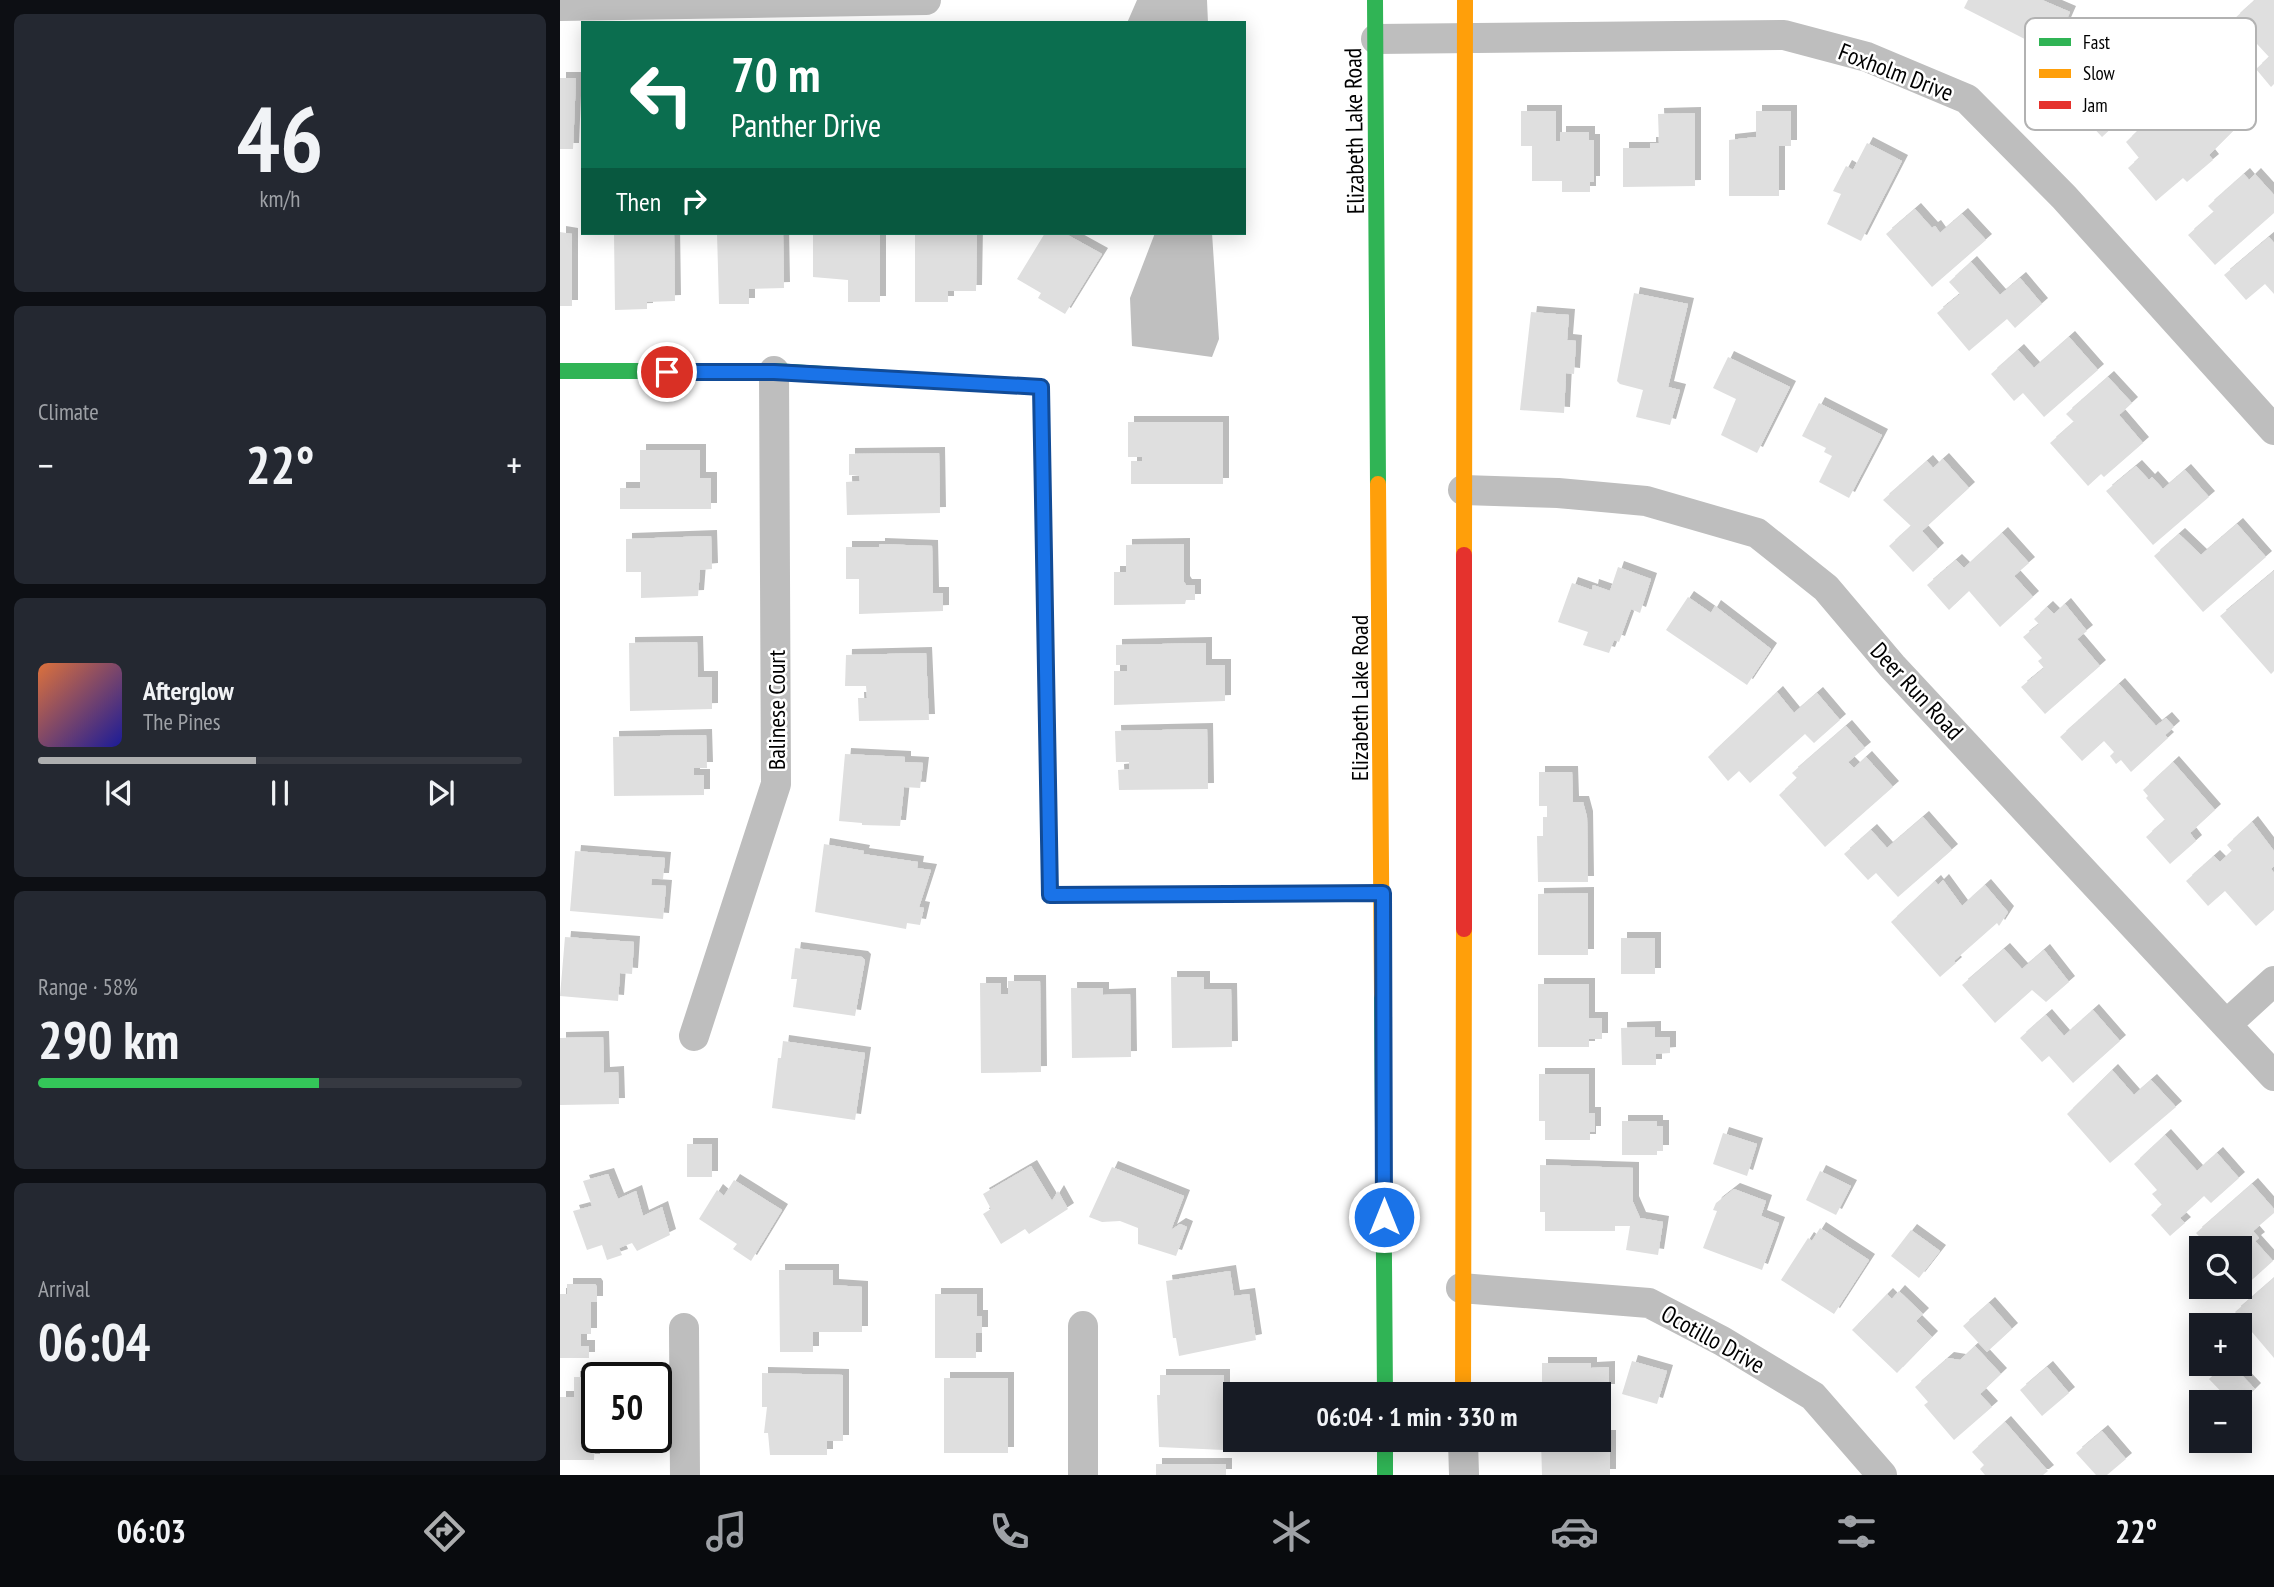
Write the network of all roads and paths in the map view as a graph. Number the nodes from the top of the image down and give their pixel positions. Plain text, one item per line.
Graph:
1 (926, 0) edge
2 (1375, 0) edge
3 (1465, 0) edge
4 (705, 2) edge
5 (560, 6) edge
6 (1464, 38) junction
7 (1376, 39) junction
8 (560, 372) edge
9 (774, 372) junction
10 (2274, 430) edge
11 (1463, 490) junction
12 (1383, 893) junction
13 (2274, 981) edge
14 (2228, 1023) junction
15 (694, 1036) dead end
16 (2274, 1076) edge
17 (1461, 1288) junction
18 (1083, 1326) dead end
19 (684, 1328) dead end
20 (1385, 1382) edge
21 (1463, 1382) edge
22 (1385, 1452) edge
23 (1463, 1452) edge
24 (685, 1475) edge
25 (1083, 1475) edge
26 (1385, 1475) edge
27 (1464, 1475) edge
28 (1882, 1475) edge

1 - 4 street
2 - 7 street, Elizabeth Lake Road
3 - 6 street
4 - 5 street
6 - 7 street, Foxholm Drive
6 - 10 street, Foxholm Drive
6 - 11 street
7 - 12 street, Elizabeth Lake Road
8 - 9 street
9 - 12 street
9 - 15 street, Balinese Court
11 - 14 street, Deer Run Road
11 - 17 street
12 - 20 street, Elizabeth Lake Road
13 - 14 street
14 - 16 street, Deer Run Road
17 - 21 street
17 - 28 street, Ocotillo Drive
18 - 25 street
19 - 24 street
22 - 26 street
23 - 27 street

